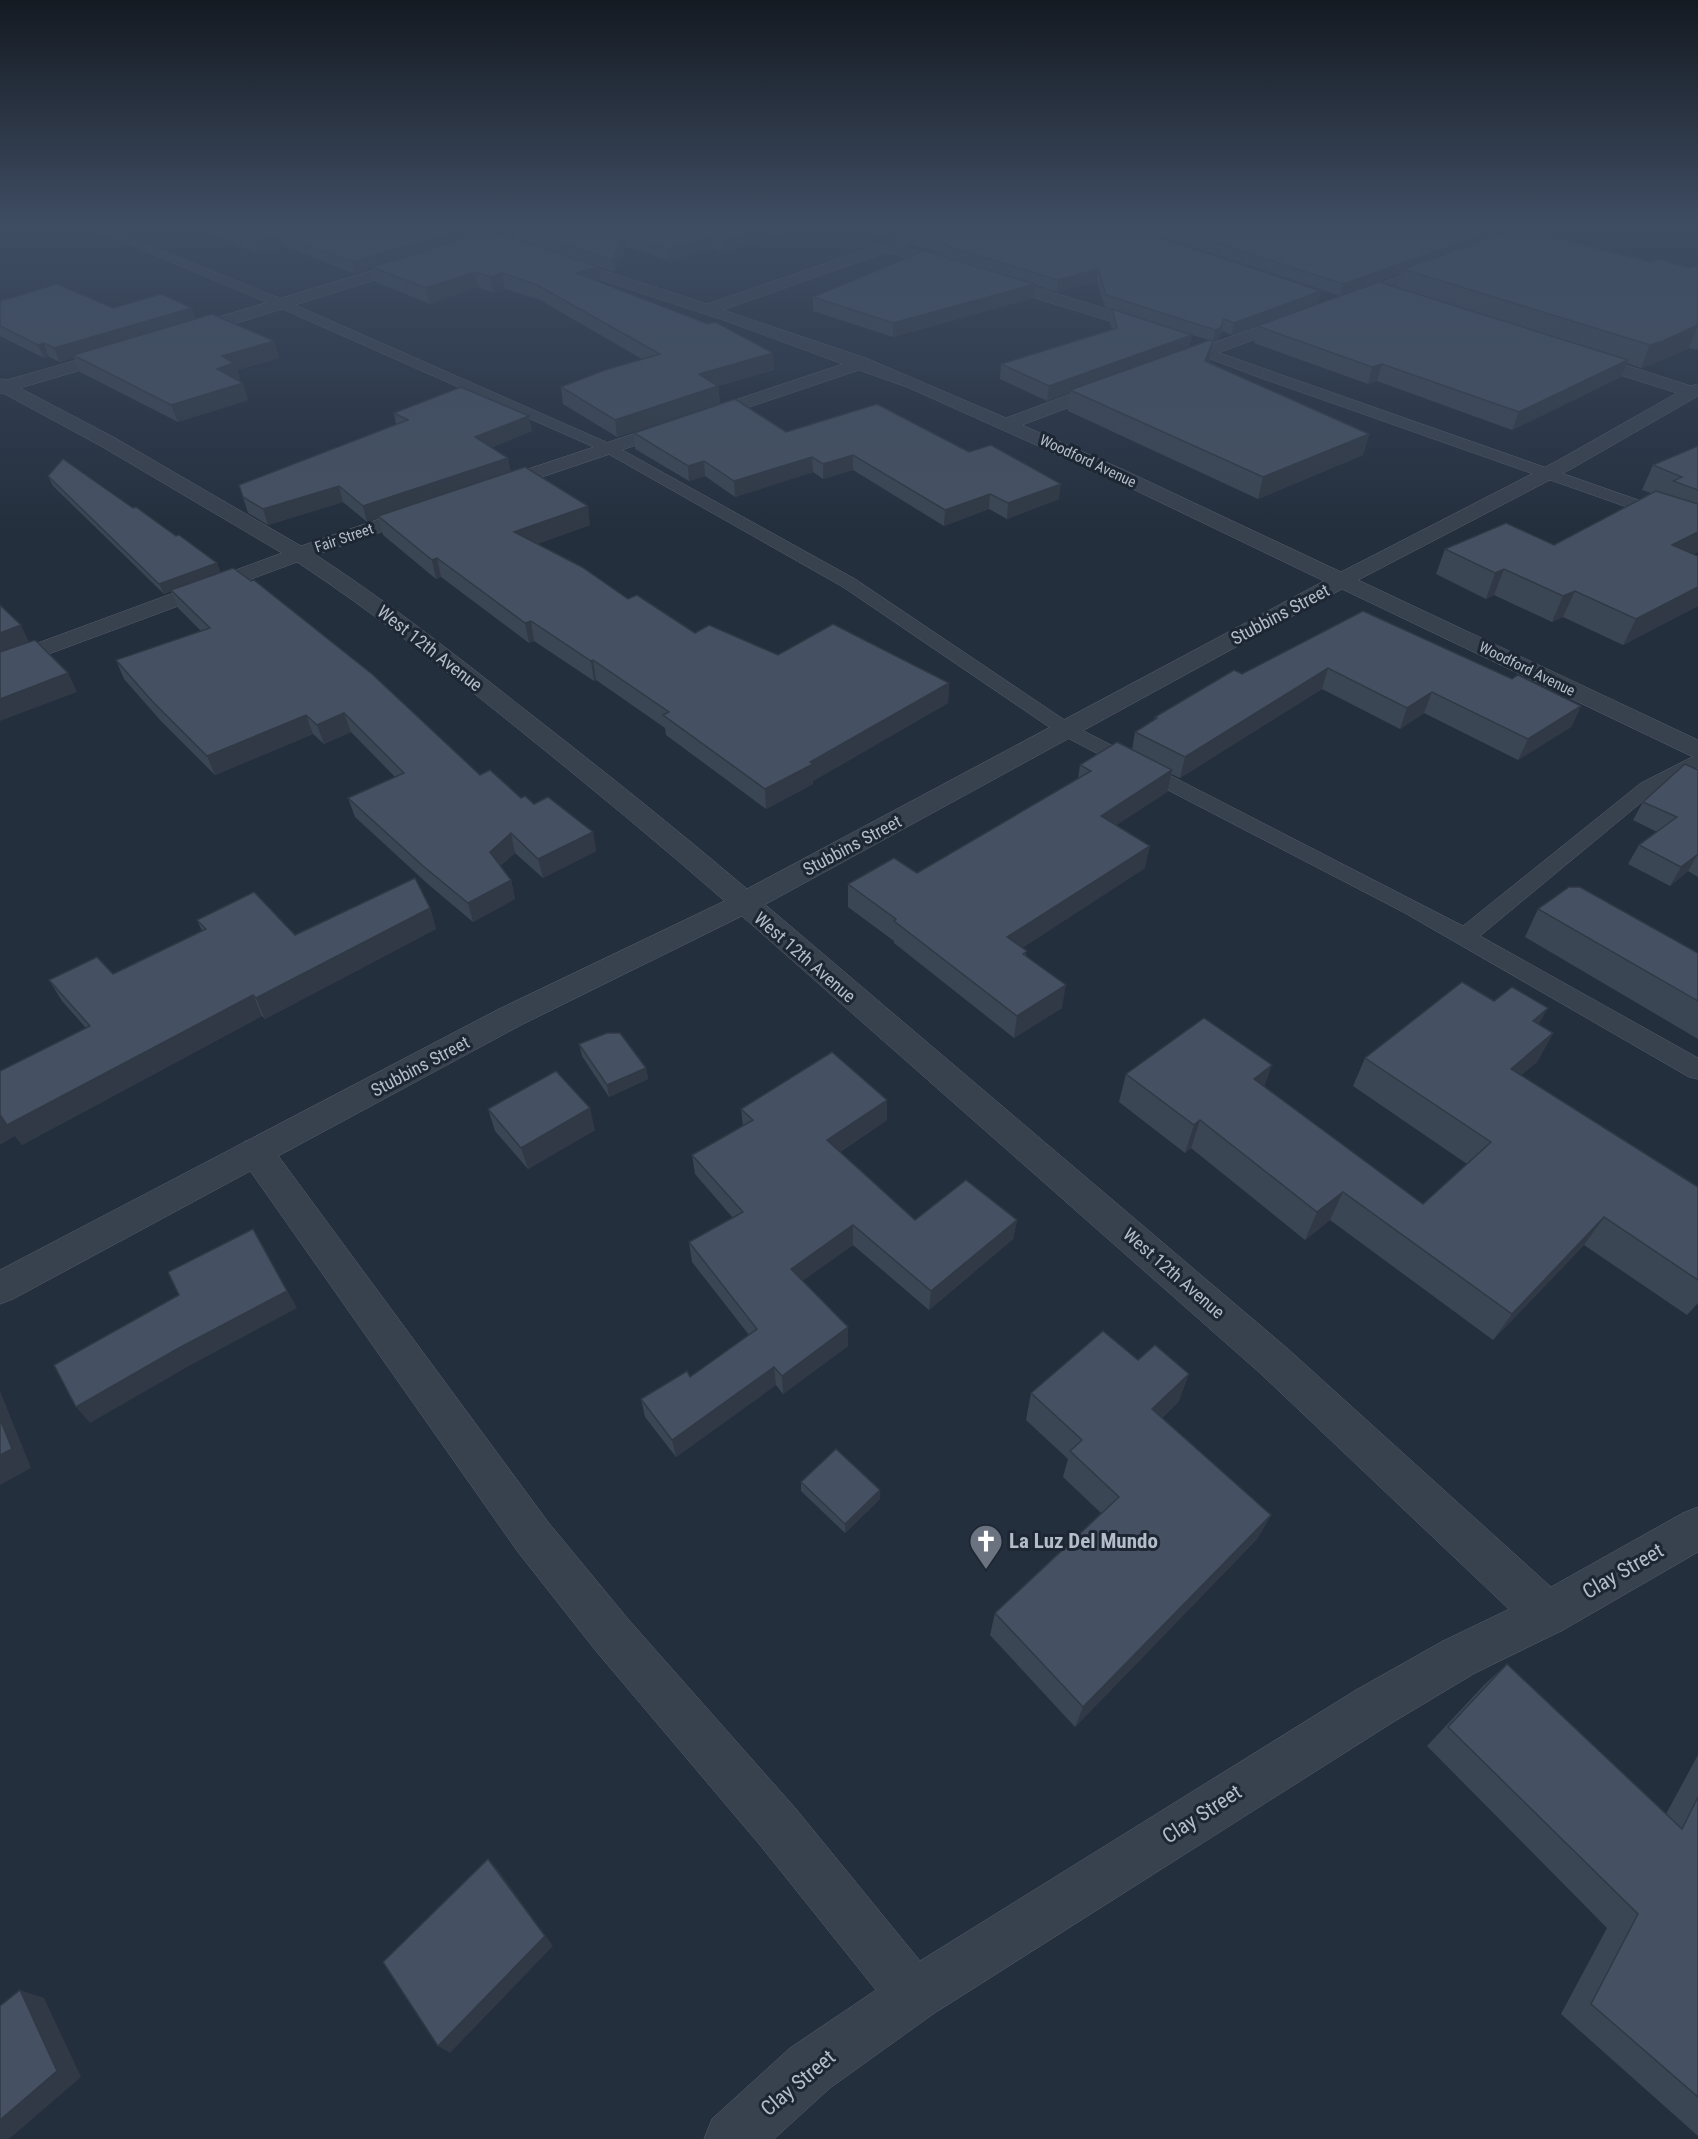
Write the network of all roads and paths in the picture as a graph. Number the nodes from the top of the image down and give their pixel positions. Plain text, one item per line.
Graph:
1 (205, 327) edge
2 (334, 327) edge
3 (756, 327) edge
4 (1146, 327) edge
5 (1270, 327) edge
6 (1169, 334) edge
7 (171, 337) edge
8 (1190, 342) edge
9 (138, 347) edge
10 (1208, 350) junction
11 (1568, 352) edge
12 (862, 363) junction
13 (1156, 370) edge
14 (1125, 381) edge
15 (2, 386) edge
16 (1695, 391) edge
17 (1007, 424) junction
18 (610, 449) junction
19 (1547, 474) junction
20 (474, 493) edge
21 (441, 504) edge
22 (1698, 527) edge
23 (299, 554) junction
24 (1342, 580) junction
25 (0, 664) edge
26 (1065, 729) junction
27 (1698, 750) edge
28 (1698, 760) edge
29 (745, 903) junction
30 (1464, 937) junction
31 (1698, 1070) edge
32 (256, 1152) junction
33 (0, 1288) edge
34 (1698, 1528) edge
35 (1547, 1614) junction
36 (914, 1995) junction
37 (732, 2139) edge

1 - 7 street
2 - 18 lane
3 - 12 street, Woodford Avenue
4 - 6 street
5 - 10 street
8 - 10 street
9 - 15 street
10 - 13 street
10 - 19 lane
11 - 16 street
12 - 17 street, Woodford Avenue
12 - 18 street
14 - 17 street
15 - 23 street, West 12th Avenue
16 - 19 street, Stubbins Street
17 - 24 street, Woodford Avenue
18 - 20 street
18 - 26 lane
19 - 22 lane
19 - 24 street, Stubbins Street
21 - 23 street, Fair Street
23 - 25 street, Fair Street
23 - 29 street, West 12th Avenue
24 - 26 street, Stubbins Street
24 - 27 street, Woodford Avenue
26 - 29 street, Stubbins Street
26 - 30 lane
28 - 30 lane
29 - 32 street, Stubbins Street
29 - 35 street, West 12th Avenue
30 - 31 lane
32 - 33 street, Stubbins Street
32 - 36 street
34 - 35 street, Clay Street
35 - 36 street, Clay Street
36 - 37 street, Clay Street

